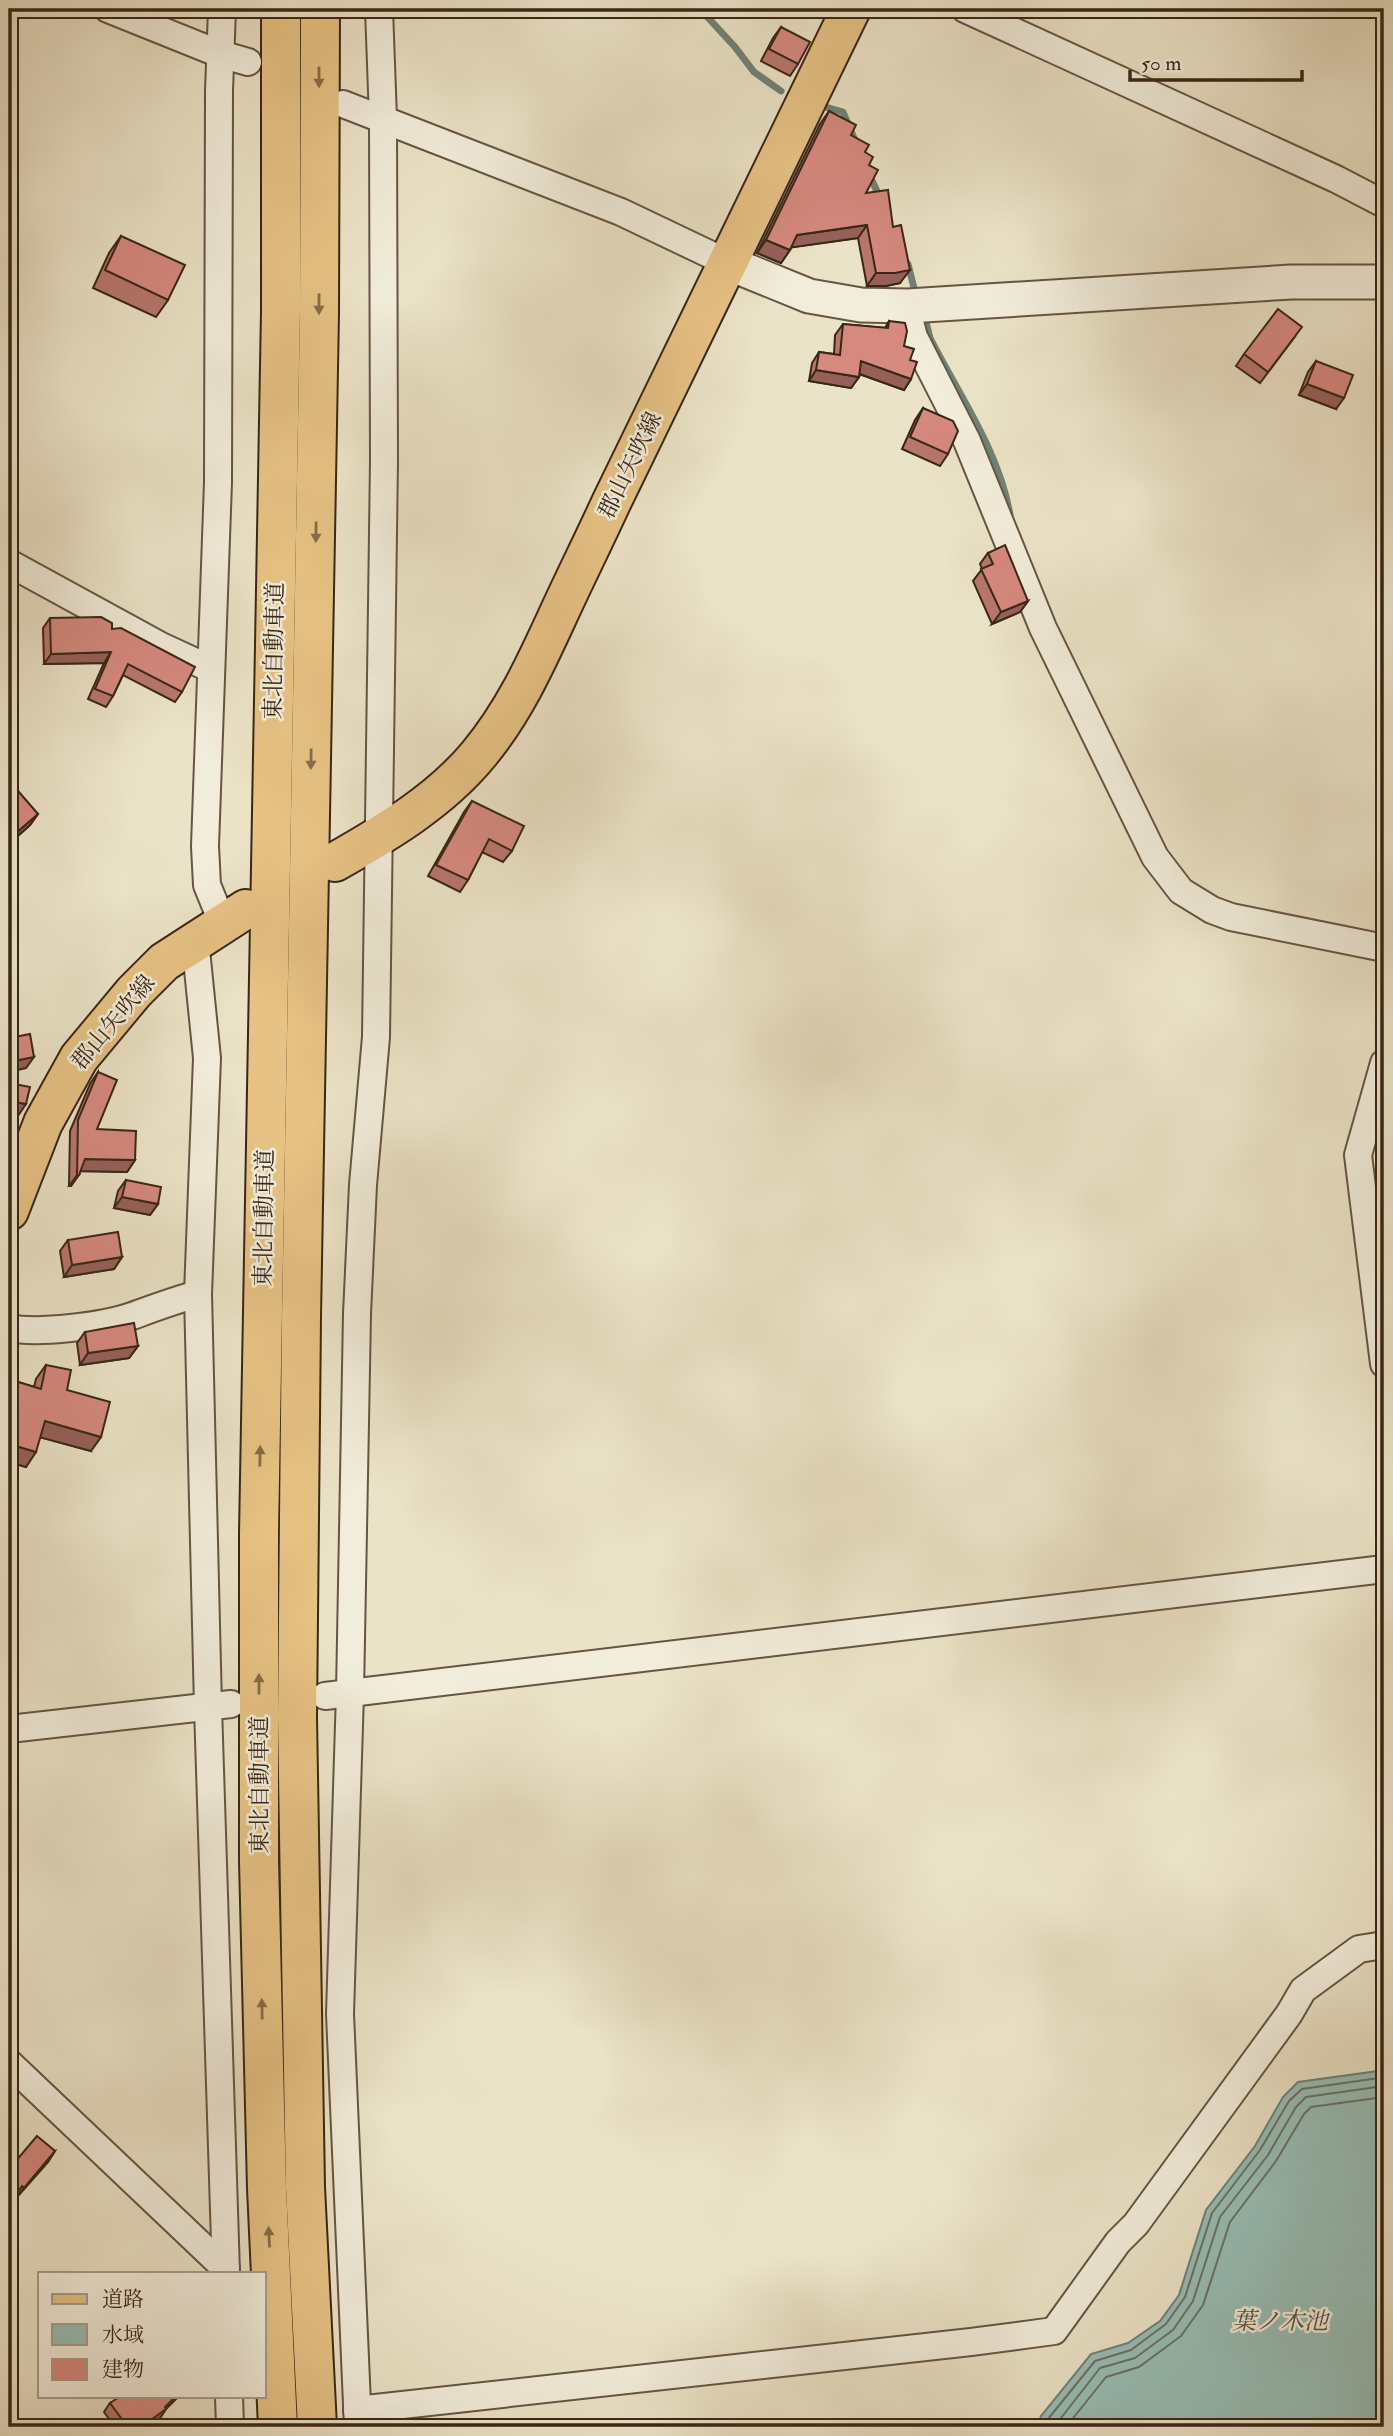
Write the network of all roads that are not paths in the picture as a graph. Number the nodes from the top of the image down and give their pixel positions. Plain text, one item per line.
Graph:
1 (108, 9) edge
2 (222, 9) edge
3 (281, 9) edge
4 (320, 9) edge
5 (379, 9) edge
6 (851, 9) edge
7 (965, 9) edge
8 (220, 54) junction
9 (248, 62) dead end
10 (343, 104) dead end
11 (383, 119) junction
12 (1384, 204) edge
13 (728, 263) junction
14 (1384, 274) edge
15 (1384, 282) edge
16 (908, 306) junction
17 (9, 563) edge
18 (211, 669) junction
19 (379, 836) junction
20 (335, 862) dead end
21 (221, 924) junction
22 (1384, 948) edge
23 (1384, 1063) edge
24 (9, 1211) edge
25 (198, 1294) junction
26 (9, 1328) edge
27 (1384, 1364) edge
28 (1384, 1569) edge
29 (337, 1695) junction
30 (219, 1706) junction
31 (9, 1729) edge
32 (1384, 1945) edge
33 (9, 2063) edge
34 (226, 2271) edge
35 (229, 2398) edge
36 (358, 2418) edge
37 (230, 2427) edge
38 (278, 2427) edge
39 (317, 2427) edge

1 - 8 street
2 - 8 street
38 -> 3 main road, 東北自動車道
4 -> 39 main road, 東北自動車道
5 - 11 street
6 - 13 main road, 郡山矢吹線
7 - 12 street
8 - 9 street
8 - 18 street
10 - 11 street
11 - 13 street
11 - 19 street
13 - 16 street
13 - 19 main road, 郡山矢吹線
14 - 15 street
15 - 16 street
16 - 22 street
17 - 18 street
18 - 21 street
19 - 20 main road, 郡山矢吹線
19 - 29 street
21 - 24 main road, 郡山矢吹線
21 - 25 street
23 - 27 street
25 - 26 street
25 - 30 street
28 - 29 street
29 - 36 street
30 - 31 street
30 - 34 street
32 - 36 street
33 - 34 street
35 - 37 street

